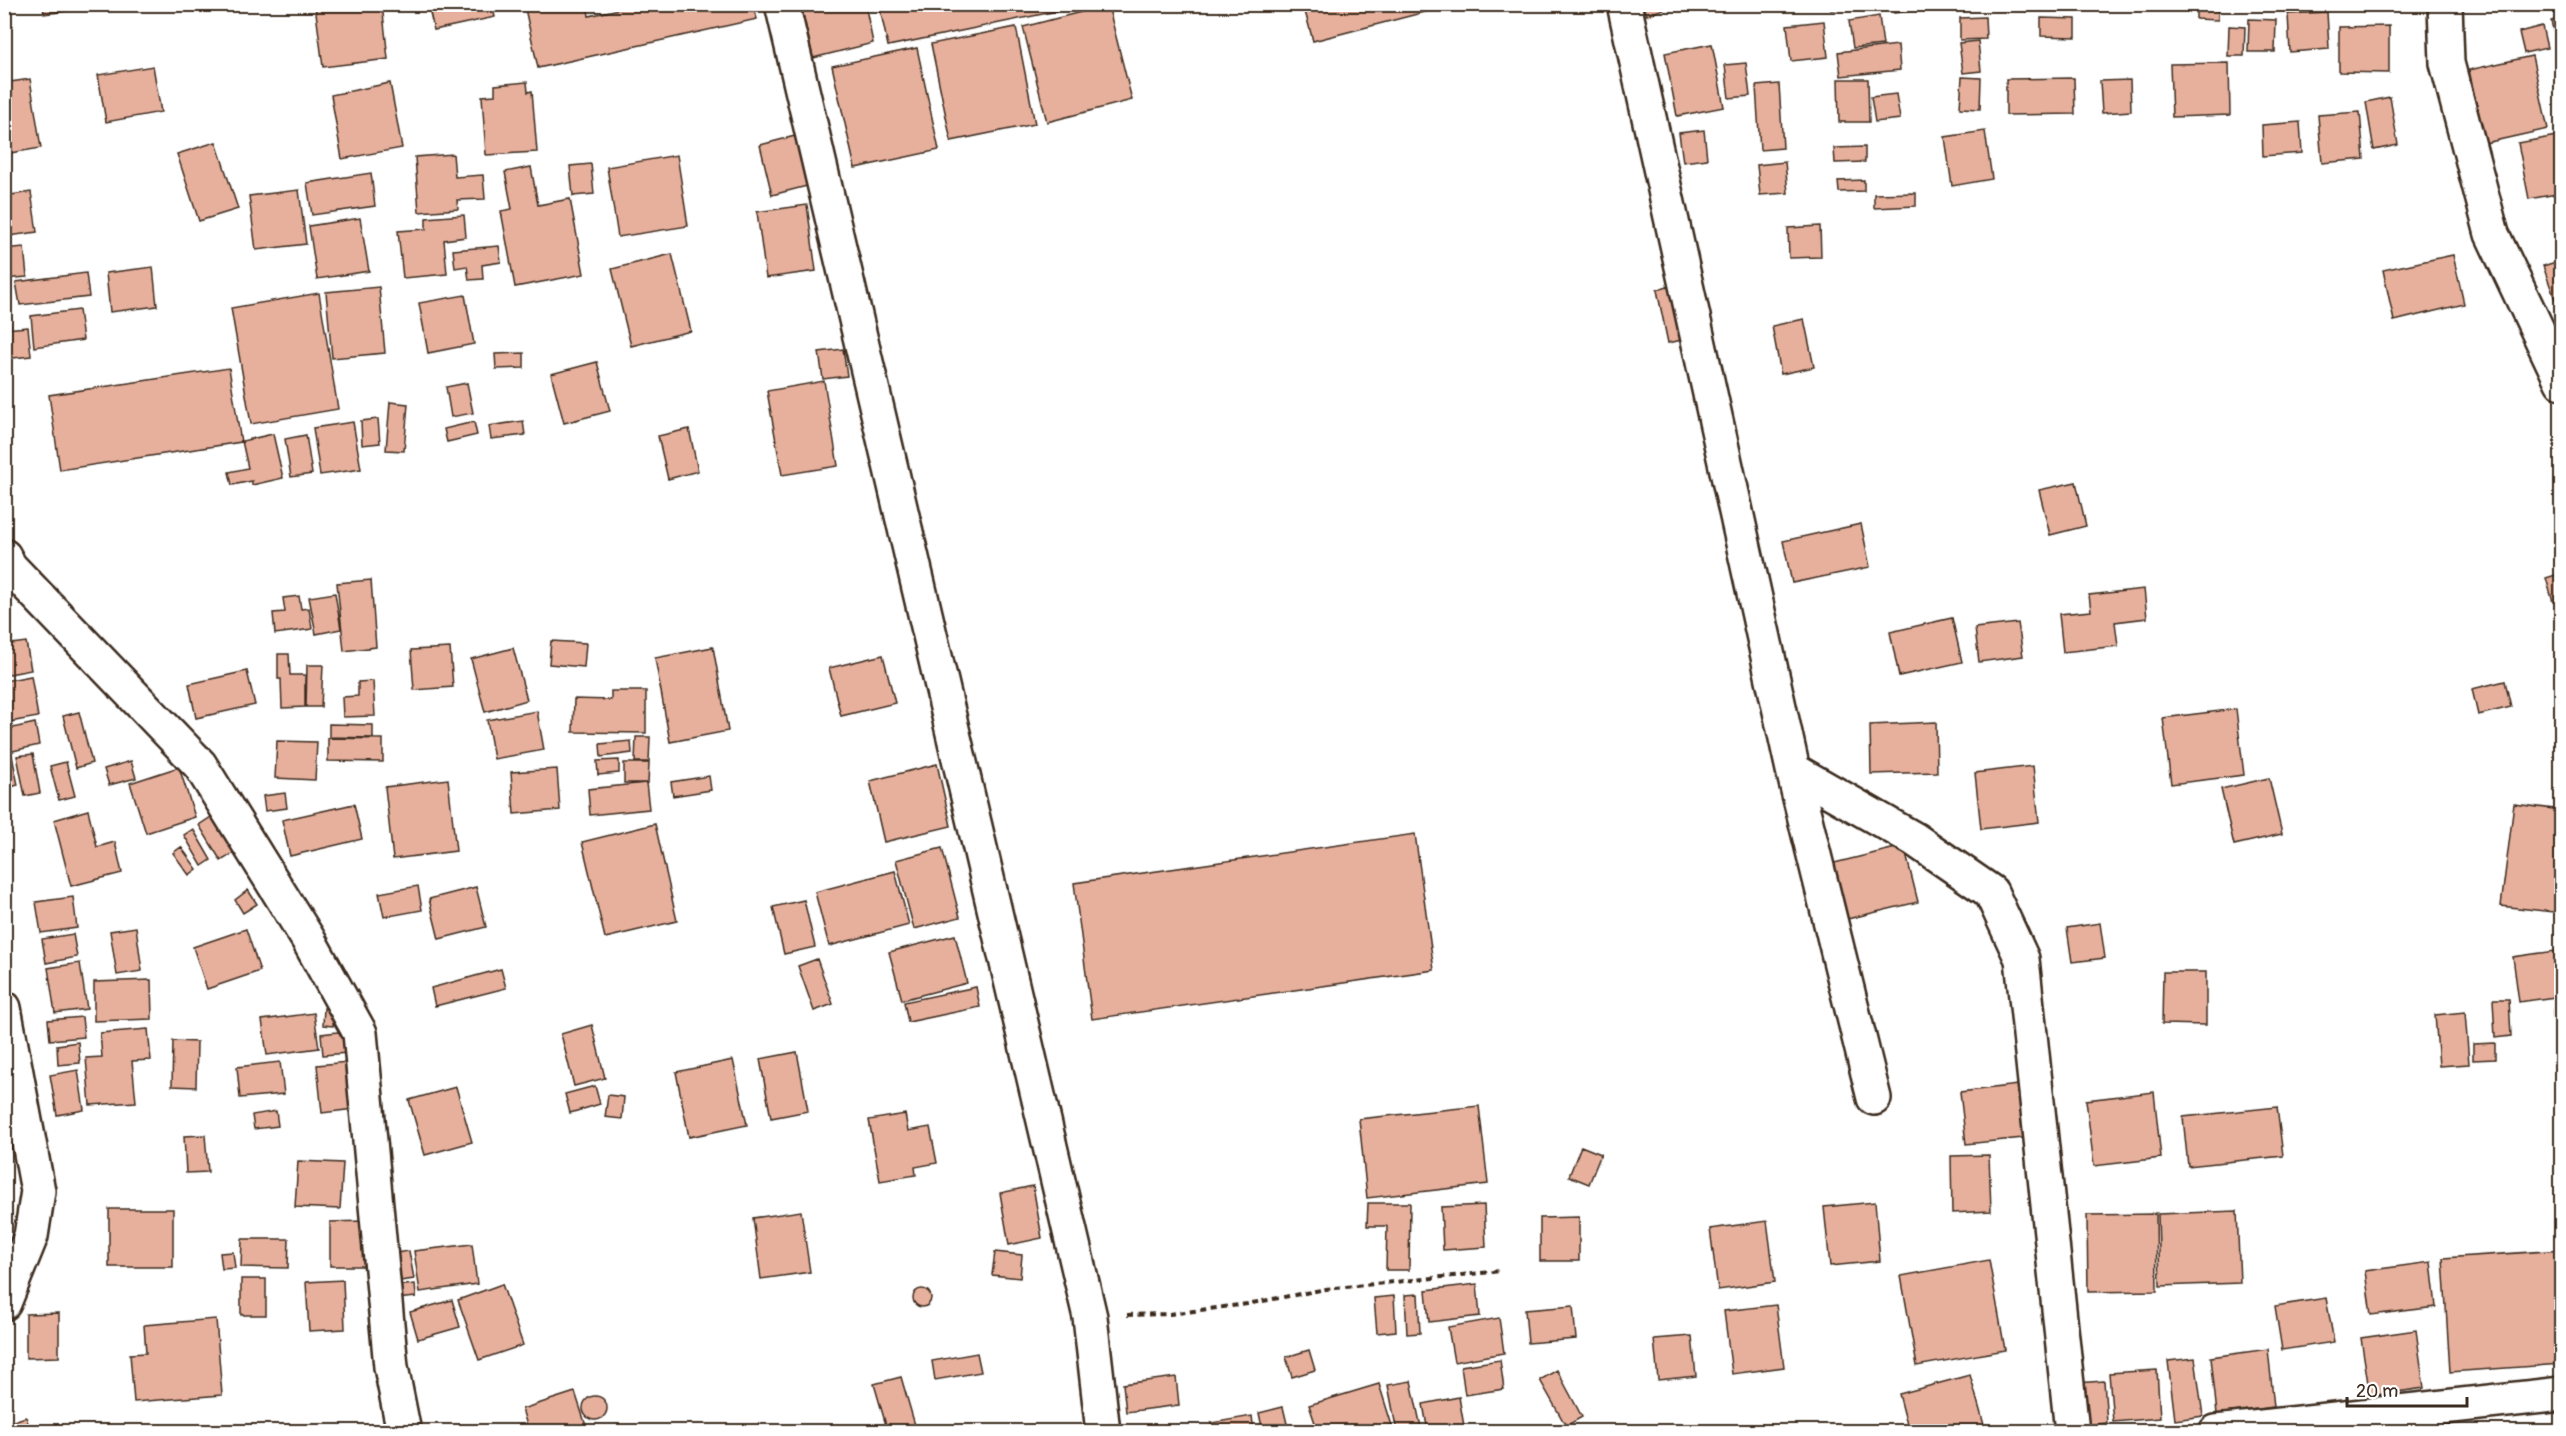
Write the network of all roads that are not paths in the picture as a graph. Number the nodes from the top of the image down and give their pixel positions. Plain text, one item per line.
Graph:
1 (782, 4) edge
2 (1624, 4) edge
3 (2445, 4) edge
4 (2562, 382) edge
5 (4, 556) edge
6 (1793, 770) junction
7 (4, 1008) edge
8 (1874, 1098) dead end
9 (4, 1303) edge
10 (2562, 1394) edge
11 (404, 1431) edge
12 (1103, 1431) edge
13 (2072, 1431) edge
14 (2216, 1431) edge

1 - 12 street
2 - 6 street
3 - 4 street
5 - 11 street
6 - 8 street
6 - 13 street
7 - 9 street
10 - 14 street

